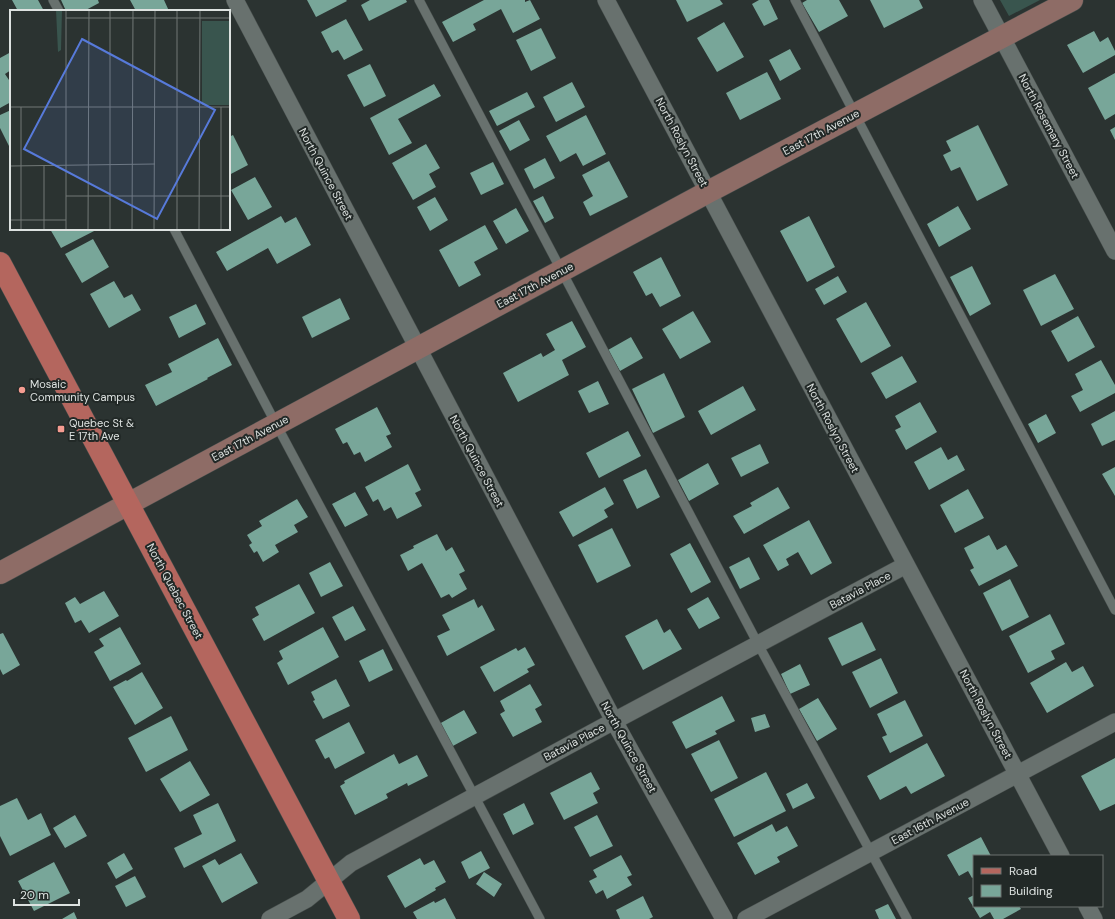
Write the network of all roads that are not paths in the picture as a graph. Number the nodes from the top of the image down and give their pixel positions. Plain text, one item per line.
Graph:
1 (53, 0) edge
2 (234, 0) edge
3 (419, 0) edge
4 (606, 0) edge
5 (795, 0) edge
6 (982, 0) edge
7 (1072, 0) edge
8 (58, 10) edge
9 (1002, 37) junction
10 (856, 114) junction
11 (708, 192) junction
12 (175, 230) edge
13 (1115, 251) edge
14 (0, 263) edge
15 (561, 271) junction
16 (418, 348) junction
17 (276, 424) junction
18 (128, 504) junction
19 (906, 565) junction
20 (0, 573) edge
21 (1115, 610) edge
22 (758, 644) junction
23 (614, 721) junction
24 (1115, 722) edge
25 (1018, 774) junction
26 (474, 796) junction
27 (871, 852) junction
28 (1060, 855) edge
29 (329, 881) junction
30 (1088, 907) edge
31 (270, 919) edge
32 (349, 919) edge
33 (540, 919) edge
34 (724, 919) edge
35 (746, 919) edge
36 (907, 919) edge
37 (1094, 919) edge

1 - 8 lane
2 - 16 street, North Quince Street
3 - 15 lane
4 - 11 street, North Roslyn Street
5 - 10 lane
6 - 9 street, North Rosemary Street
7 - 9 street, East 17th Avenue
9 - 10 street, East 17th Avenue
9 - 13 street, North Rosemary Street
10 - 11 street, East 17th Avenue
10 - 21 lane
11 - 15 street, East 17th Avenue
11 - 19 street, North Roslyn Street
12 - 17 lane
14 - 18 main road, North Quebec Street
15 - 16 street, East 17th Avenue
15 - 22 lane
16 - 17 street, East 17th Avenue
16 - 23 street, North Quince Street
17 - 18 street, East 17th Avenue
17 - 26 lane
18 - 20 street, East 17th Avenue
18 - 29 main road, North Quebec Street
19 - 22 street, Batavia Place
19 - 25 street, North Roslyn Street
22 - 23 street, Batavia Place
22 - 27 lane
23 - 26 street, Batavia Place
23 - 34 street, North Quince Street
24 - 25 street, East 16th Avenue
25 - 27 street, East 16th Avenue
25 - 28 street, North Roslyn Street
26 - 29 street, Batavia Place
26 - 33 lane
27 - 35 street, East 16th Avenue
27 - 36 lane
29 - 31 street, Batavia Place
29 - 32 main road, North Quebec Street
30 - 37 street

